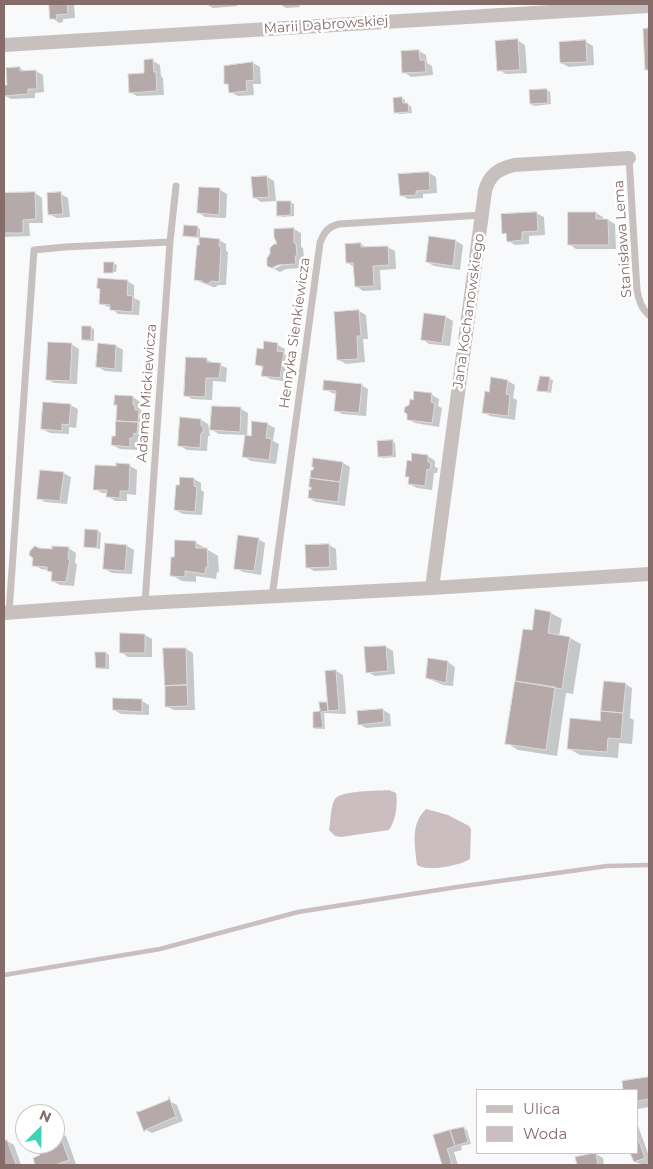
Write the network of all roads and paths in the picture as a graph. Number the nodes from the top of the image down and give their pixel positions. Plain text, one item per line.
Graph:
1 (649, 6) edge
2 (4, 45) edge
3 (629, 158) joint
4 (176, 186) dead end
5 (482, 215) junction
6 (170, 242) junction
7 (649, 315) edge
8 (649, 574) edge
9 (432, 588) junction
10 (272, 597) junction
11 (145, 603) junction
12 (6, 613) edge

1 - 2 street, Marii Dąbrowskiej
3 - 5 street, Jana Kochanowskiego
3 - 7 lane, Stanisława Lema
4 - 6 lane, Adama Mickiewicza
5 - 9 street, Jana Kochanowskiego
5 - 10 lane, Henryka Sienkiewicza
6 - 11 lane, Adama Mickiewicza
6 - 12 lane
8 - 9 street
9 - 10 street
10 - 11 street
11 - 12 street

